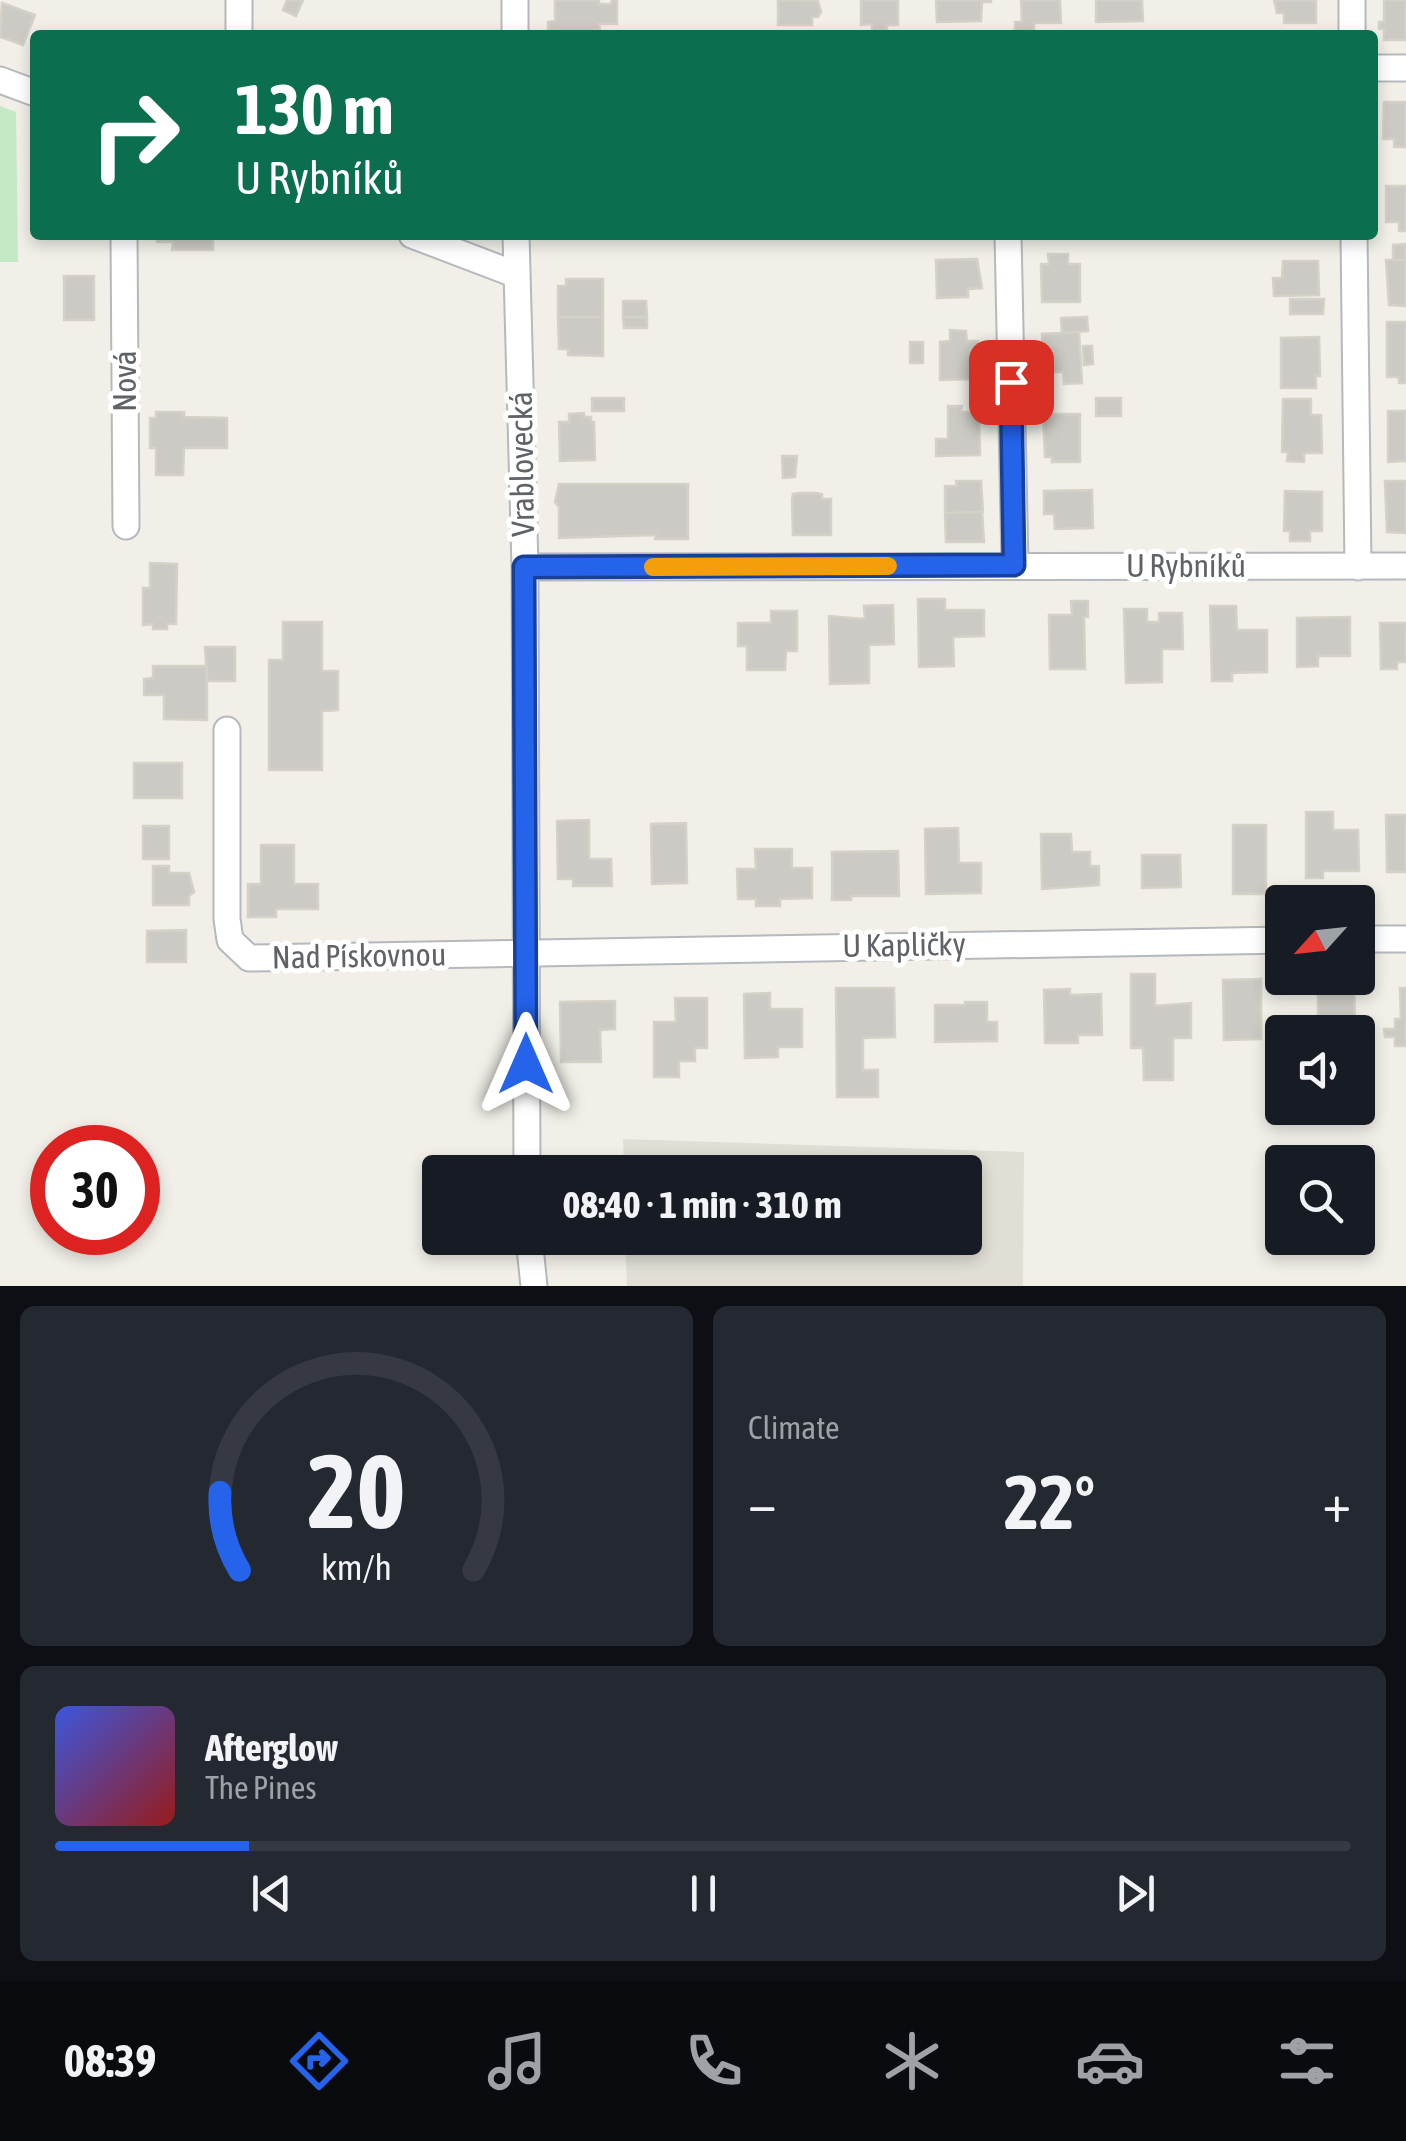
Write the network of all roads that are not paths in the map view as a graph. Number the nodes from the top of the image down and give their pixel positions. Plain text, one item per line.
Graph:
1 (239, 0) edge
2 (515, 0) edge
3 (1352, 0) edge
4 (239, 30) edge
5 (515, 30) edge
6 (1352, 30) edge
7 (1378, 68) edge
8 (1406, 68) edge
9 (0, 80) edge
10 (30, 91) edge
11 (124, 240) edge
12 (425, 240) edge
13 (516, 240) edge
14 (1008, 240) edge
15 (1354, 240) edge
16 (517, 275) junction
17 (126, 526) dead end
18 (1014, 565) junction
19 (1406, 566) edge
20 (524, 567) junction
21 (1358, 567) junction
22 (227, 730) dead end
23 (1375, 939) edge
24 (1406, 939) edge
25 (1265, 940) edge
26 (526, 953) junction
27 (527, 1155) edge
28 (531, 1255) edge
29 (534, 1286) edge

1 - 4 street
2 - 5 street
3 - 6 street
7 - 8 street
9 - 10 street
11 - 17 street, Nová
12 - 16 street
13 - 16 street, Vrablovecká
14 - 18 street
15 - 21 street
16 - 20 street, Vrablovecká
18 - 20 street, U Rybníků
18 - 21 street, U Rybníků
19 - 21 street, U Rybníků
20 - 26 street, Vrablovecká
22 - 26 street, Nad Pískovnou
23 - 24 street
25 - 26 street, U Kapličky
26 - 27 street, Vrablovecká
28 - 29 street

